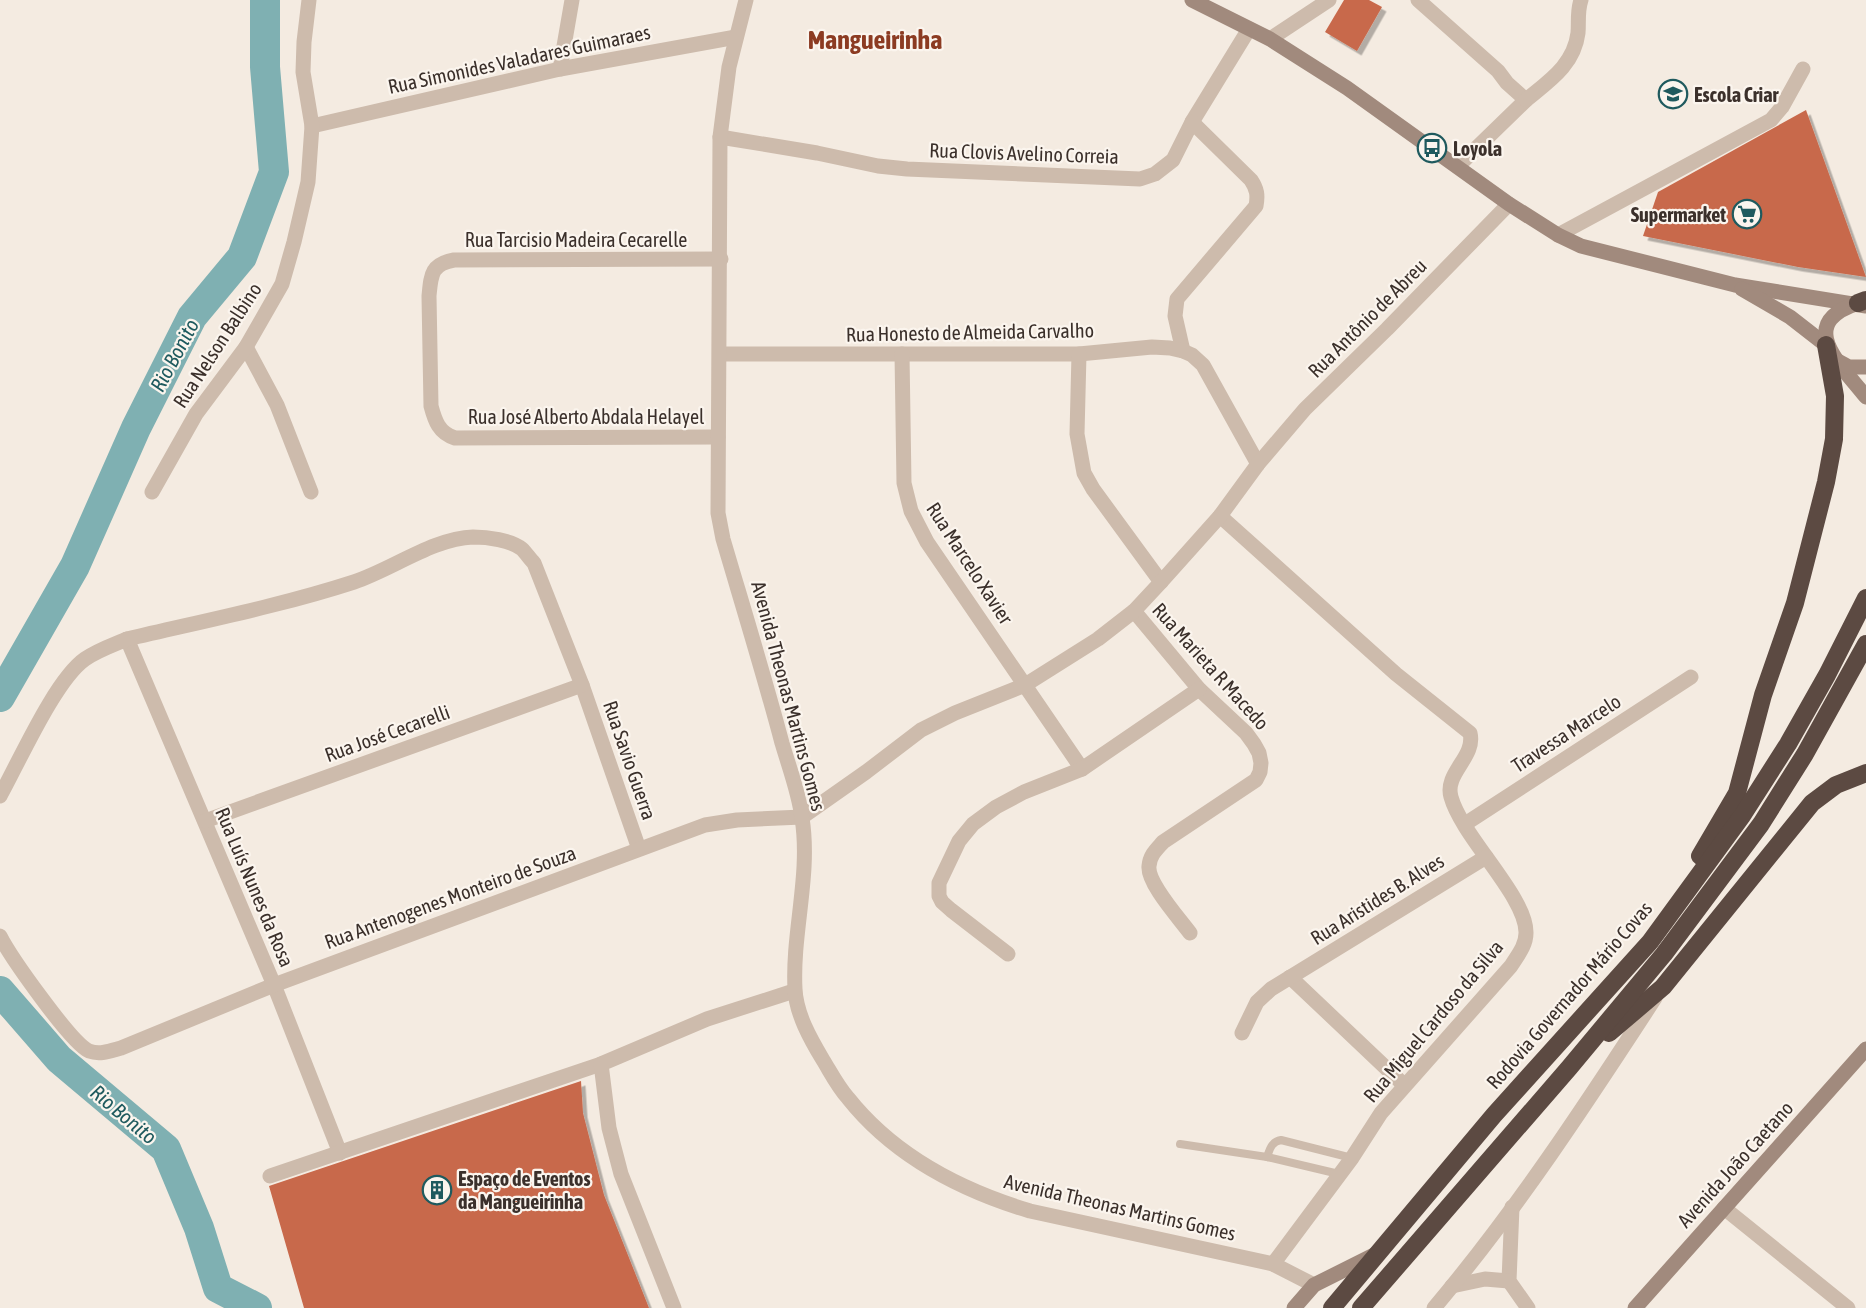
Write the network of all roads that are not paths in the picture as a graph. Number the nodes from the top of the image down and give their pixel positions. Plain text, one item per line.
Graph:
1 (309, 0) edge
2 (572, 0) edge
3 (746, 0) edge
4 (1192, 0) edge
5 (1329, 0) edge
6 (1418, 0) edge
7 (1581, 0) edge
8 (1249, 29) junction
9 (736, 37) junction
10 (1270, 39) junction
11 (560, 69) junction
12 (1803, 69) dead end
13 (1526, 100) junction
14 (1192, 122) junction
15 (312, 126) junction
16 (720, 137) junction
17 (1458, 166) junction
18 (1509, 204) junction
19 (1558, 235) junction
20 (721, 259) junction
21 (1735, 285) junction
22 (1863, 303) edge
23 (1826, 345) junction
24 (246, 347) junction
25 (1183, 351) junction
26 (720, 354) junction
27 (902, 354) junction
28 (1079, 354) junction
29 (1838, 361) junction
30 (1866, 367) edge
31 (1866, 397) edge
32 (718, 437) junction
33 (455, 438) joint
34 (1258, 464) junction
35 (152, 492) dead end
36 (311, 492) dead end
37 (1220, 516) junction
38 (1161, 582) junction
39 (1866, 598) edge
40 (1134, 611) junction
41 (127, 639) junction
42 (1866, 644) edge
43 (1691, 677) dead end
44 (582, 685) junction
45 (1025, 685) junction
46 (1199, 689) junction
47 (1082, 769) junction
48 (1866, 773) edge
49 (0, 796) edge
50 (802, 818) junction
51 (206, 821) junction
52 (1465, 824) junction
53 (639, 849) junction
54 (1486, 857) junction
55 (1190, 933) dead end
56 (0, 936) edge
57 (1650, 942) junction
58 (1008, 954) dead end
59 (1290, 978) junction
60 (274, 985) junction
61 (1663, 987) junction
62 (794, 992) junction
63 (1242, 1033) dead end
64 (1866, 1049) edge
65 (601, 1064) junction
66 (1569, 1068) junction
67 (1404, 1085) junction
68 (1180, 1144) dead end
69 (340, 1153) junction
70 (1267, 1157) junction
71 (1352, 1158) junction
72 (1339, 1174) junction
73 (270, 1176) dead end
74 (1512, 1207) junction
75 (1724, 1208) junction
76 (1381, 1251) junction
77 (1273, 1264) junction
78 (1509, 1281) junction
79 (1314, 1285) junction
80 (1452, 1286) junction
81 (674, 1308) edge
82 (1294, 1308) edge
83 (1332, 1308) edge
84 (1361, 1308) edge
85 (1434, 1308) edge
86 (1528, 1308) edge
87 (1635, 1308) edge
88 (1848, 1308) edge

1 - 15 street, Rua Nelson Balbino
2 - 11 street
3 - 9 street, Avenida Theonas Martins Gomes
4 - 8 main road
5 - 10 street
6 - 13 street
7 - 13 street
8 - 10 main road
8 - 14 street, Rua Clovis Avelino Correia
9 - 11 street, Rua Simonides Valadares Guimaraes
9 - 16 street, Avenida Theonas Martins Gomes
10 - 17 main road
11 - 15 street, Rua Simonides Valadares Guimaraes
12 - 19 street
13 - 17 street
14 - 16 street, Rua Clovis Avelino Correia
14 - 25 street
15 - 24 street, Rua Nelson Balbino
16 - 20 street, Avenida Theonas Martins Gomes
17 - 18 main road
18 - 19 main road
18 - 34 street, Rua Antônio de Abreu
19 - 21 main road
20 - 26 street, Avenida Theonas Martins Gomes
20 - 33 street, Rua Tarcisio Madeira Cecarelle
21 - 22 main road
21 - 23 main road
22 - 23 main road
23 - 29 main road
23 - 57 highway
24 - 35 street, Rua Nelson Balbino
24 - 36 street
25 - 28 street, Rua Honesto de Almeida Carvalho
25 - 34 street
26 - 27 street, Rua Honesto de Almeida Carvalho
26 - 32 street, Avenida Theonas Martins Gomes
27 - 28 street, Rua Honesto de Almeida Carvalho
27 - 45 street, Rua Marcelo Xavier
28 - 38 street
29 - 30 main road
29 - 31 main road
32 - 33 street, Rua José Alberto Abdala Helayel
32 - 50 street, Avenida Theonas Martins Gomes
34 - 37 street, Rua Antônio de Abreu
37 - 38 street, Rua Antônio de Abreu
37 - 52 street, Rua Miguel Cardoso da Silva
38 - 40 street, Rua Antônio de Abreu
39 - 57 highway, Rodovia Governador Mário Covas
40 - 45 street, Rua Antônio de Abreu
40 - 46 street, Rua Marieta R Macedo
41 - 44 street, Rua Savio Guerra
41 - 49 street, Rua Savio Guerra
41 - 51 street, Rua Luís Nunes da Rosa
42 - 66 highway
43 - 52 street, Travessa Marcelo
44 - 51 street, Rua José Cecarelli
44 - 53 street, Rua Savio Guerra
45 - 47 street, Rua Marcelo Xavier
45 - 50 street, Rua Antônio de Abreu
46 - 47 street
46 - 55 street, Rua Marieta R Macedo
47 - 58 street
48 - 61 highway
50 - 53 street, Rua Antenogenes Monteiro de Souza
50 - 62 street, Avenida Theonas Martins Gomes
51 - 60 street, Rua Luís Nunes da Rosa
52 - 54 street, Rua Miguel Cardoso da Silva
53 - 60 street, Rua Antenogenes Monteiro de Souza
54 - 59 street, Rua Aristides B. Alves
54 - 67 street, Rua Miguel Cardoso da Silva
56 - 60 street, Rua Antenogenes Monteiro de Souza
57 - 76 highway, Rodovia Governador Mário Covas
59 - 63 street, Rua Aristides B. Alves
59 - 67 street
60 - 69 street, Rua Luís Nunes da Rosa
61 - 66 highway
61 - 74 street
62 - 65 street
62 - 77 street, Avenida Theonas Martins Gomes
64 - 75 main road, Avenida João Caetano
65 - 69 street
65 - 81 street
66 - 84 highway
67 - 71 street, Rua Miguel Cardoso da Silva
68 - 70 lane
69 - 73 street
70 - 71 lane
70 - 72 lane
71 - 72 street, Rua Miguel Cardoso da Silva
72 - 77 street, Rua Miguel Cardoso da Silva
74 - 78 street
74 - 80 street
75 - 87 main road, Avenida João Caetano
75 - 88 street
76 - 79 main road
76 - 83 highway, Rodovia Governador Mário Covas
77 - 79 street, Avenida Theonas Martins Gomes
78 - 80 street
78 - 86 street
79 - 82 main road
80 - 85 street

